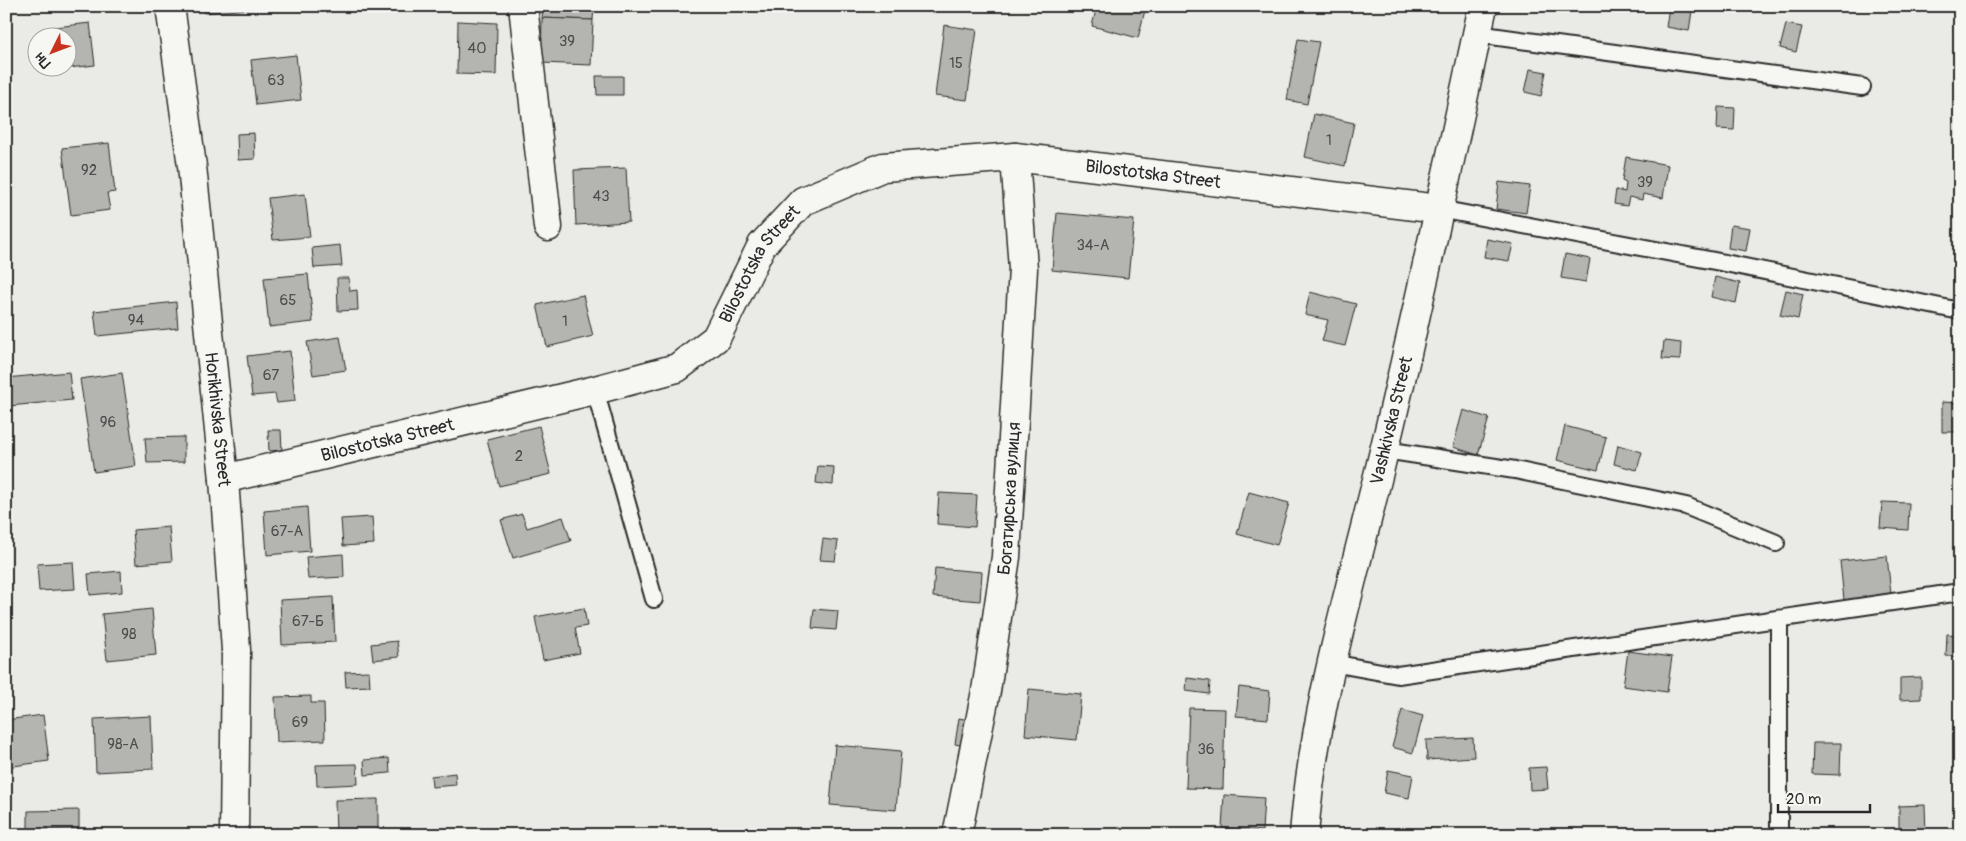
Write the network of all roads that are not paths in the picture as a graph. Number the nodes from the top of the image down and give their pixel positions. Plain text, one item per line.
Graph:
1 (170, 6) edge
2 (523, 6) edge
3 (1484, 6) edge
4 (1477, 34) junction
5 (1862, 87) dead end
6 (1015, 157) junction
7 (1439, 209) junction
8 (548, 227) dead end
9 (1960, 311) edge
10 (595, 390) junction
11 (1384, 450) junction
12 (224, 478) junction
13 (1776, 543) dead end
14 (1960, 592) edge
15 (654, 598) dead end
16 (1779, 620) junction
17 (1332, 663) junction
18 (234, 835) edge
19 (957, 835) edge
20 (1304, 835) edge
21 (1780, 835) edge

1 - 12 street, Horikhivska Street
2 - 8 street
3 - 4 street, Vashkivska Street
4 - 5 lane
4 - 7 street, Vashkivska Street
6 - 7 street, Bilostotska Street
6 - 10 street, Bilostotska Street
6 - 19 street, Богатирська вулиця
7 - 9 lane
7 - 11 street, Vashkivska Street
10 - 12 street, Bilostotska Street
10 - 15 lane
11 - 13 lane
11 - 17 street, Vashkivska Street
12 - 18 street, Horikhivska Street
14 - 16 lane
16 - 17 lane
16 - 21 lane
17 - 20 street, Vashkivska Street

